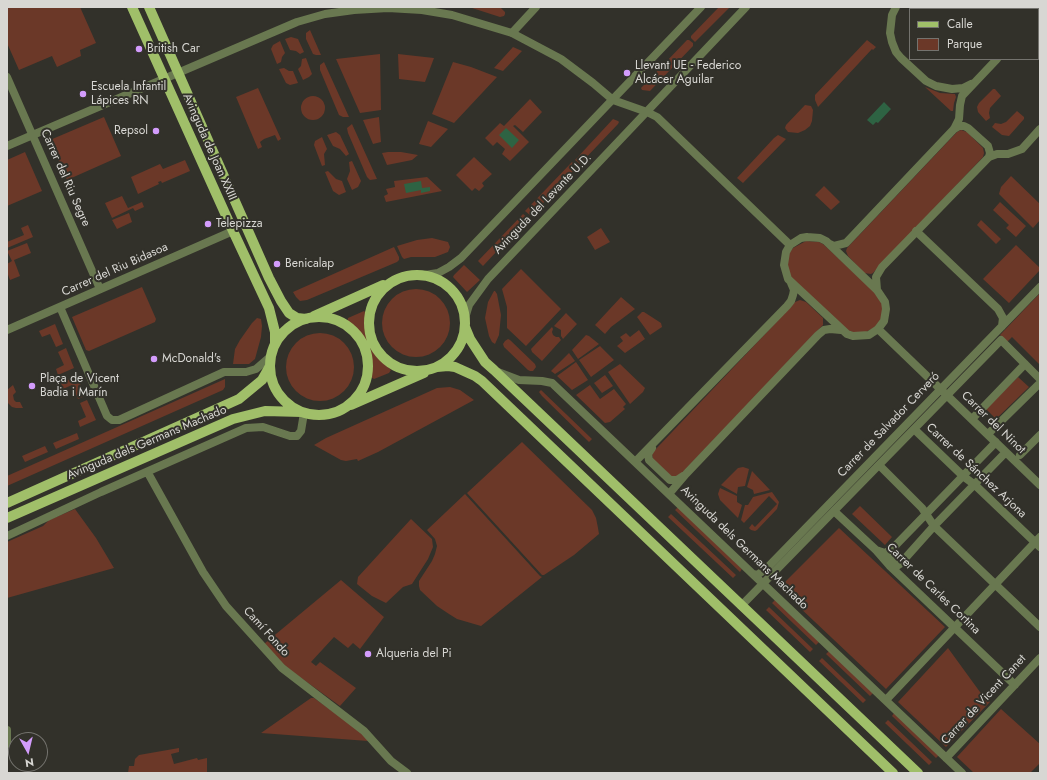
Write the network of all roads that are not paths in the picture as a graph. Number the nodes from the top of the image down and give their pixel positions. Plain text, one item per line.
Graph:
1 (132, 7) edge
2 (149, 7) edge
3 (536, 7) edge
4 (701, 7) edge
5 (746, 7) edge
6 (896, 7) edge
7 (413, 8) edge
8 (512, 33) junction
9 (996, 60) edge
10 (178, 72) junction
11 (7, 77) edge
12 (164, 78) junction
13 (975, 82) junction
14 (612, 100) junction
15 (647, 112) junction
16 (954, 129) junction
17 (1040, 129) edge
18 (33, 134) junction
19 (7, 146) edge
20 (989, 157) junction
21 (233, 231) junction
22 (916, 231) junction
23 (830, 244) junction
24 (790, 245) junction
25 (425, 276) junction
26 (391, 282) junction
27 (790, 283) junction
28 (1040, 287) edge
29 (100, 289) junction
30 (877, 290) junction
31 (60, 307) junction
32 (307, 319) junction
33 (465, 322) junction
34 (1002, 326) junction
35 (878, 329) junction
36 (7, 330) edge
37 (842, 330) junction
38 (275, 344) junction
39 (271, 356) junction
40 (1025, 364) junction
41 (270, 366) junction
42 (435, 368) junction
43 (494, 370) junction
44 (1040, 379) edge
45 (1040, 383) edge
46 (941, 388) junction
47 (946, 395) junction
48 (303, 412) junction
49 (335, 412) junction
50 (972, 419) junction
51 (914, 429) junction
52 (988, 434) junction
53 (1040, 435) edge
54 (996, 442) junction
55 (654, 444) junction
56 (1006, 452) junction
57 (1020, 455) dead end
58 (635, 462) junction
59 (879, 465) junction
60 (148, 473) junction
61 (686, 474) junction
62 (963, 476) junction
63 (975, 485) junction
64 (1040, 485) edge
65 (669, 494) junction
66 (7, 503) edge
67 (834, 511) junction
68 (927, 514) junction
69 (7, 518) edge
70 (934, 526) junction
71 (7, 536) edge
72 (1038, 542) edge
73 (892, 549) junction
74 (876, 550) junction
75 (902, 562) junction
76 (890, 566) junction
77 (753, 574) junction
78 (763, 584) junction
79 (995, 585) junction
80 (741, 606) junction
81 (955, 627) junction
82 (1040, 627) edge
83 (1040, 658) edge
84 (1015, 685) junction
85 (886, 700) junction
86 (7, 730) edge
87 (7, 744) edge
88 (946, 758) junction
89 (406, 773) edge
90 (893, 773) edge
91 (918, 773) edge
92 (962, 773) edge

1 - 12 main road, Avinguda de Joan XXIII
2 - 10 main road, Avinguda de Joan XXIII
3 - 8 street
4 - 14 street, Avinguda del Levante U.D.
5 - 15 street, Avinguda del Levante U.D.
6 - 13 street
7 - 8 street
7 - 10 street
8 - 14 street
9 - 13 street
10 - 12 street
10 - 32 main road, Avinguda de Joan XXIII
11 - 18 street, Carrer del Riu Segre
12 - 18 street
12 - 21 main road, Avinguda de Joan XXIII
13 - 16 street
14 - 15 street
14 - 25 street, Avinguda del Levante U.D.
15 - 24 street
15 - 33 street, Avinguda del Levante U.D.
16 - 20 street
16 - 23 street
17 - 20 street
18 - 19 street
18 - 29 street, Carrer del Riu Segre
20 - 22 street
21 - 29 street, Carrer del Riu Bidasoa
21 - 38 main road, Avinguda de Joan XXIII
22 - 30 street
22 - 34 street
23 - 24 street
23 - 30 street
24 - 27 street
25 - 26 main road
25 - 33 main road
26 - 32 main road
26 - 42 main road
27 - 37 street
27 - 55 street
28 - 34 street, Carrer de Salvador Cerveró
29 - 31 street, Carrer del Riu Bidasoa
30 - 35 street
31 - 36 street, Carrer del Riu Bidasoa
31 - 39 street
32 - 38 main road
32 - 49 main road
33 - 42 main road
33 - 43 main road, Avinguda dels Germans Machado
34 - 46 street, Carrer de Salvador Cerveró
35 - 37 street
35 - 46 street, Carrer del Ninot
37 - 61 street
38 - 39 main road
39 - 41 main road
40 - 44 street
40 - 47 street, Carrer de Salvador Cerveró
40 - 50 street
41 - 48 main road
41 - 66 main road, Avinguda dels Germans Machado
42 - 49 main road
42 - 90 main road
43 - 58 street, Avinguda dels Germans Machado
43 - 80 main road, Avinguda dels Germans Machado
45 - 52 street
46 - 47 street, Carrer del Ninot
46 - 77 street, Carrer de Salvador Cerveró
47 - 50 street, Carrer del Ninot
47 - 51 street, Carrer de Salvador Cerveró
48 - 49 main road
48 - 60 street
48 - 69 main road, Avinguda dels Germans Machado
50 - 52 street, Carrer del Ninot
51 - 59 street, Carrer de Salvador Cerveró
51 - 62 street, Carrer de Sánchez Arjona
52 - 54 street, Carrer del Ninot
53 - 57 street
54 - 56 street, Carrer del Ninot
54 - 62 street
55 - 58 street
55 - 61 street
56 - 63 street
56 - 64 street, Carrer del Ninot
58 - 65 street, Avinguda dels Germans Machado
59 - 67 street, Carrer de Salvador Cerveró
59 - 68 street
60 - 71 street
60 - 89 street, Camí Fondo
61 - 65 street
62 - 63 street, Carrer de Sánchez Arjona
62 - 68 street
63 - 70 street
63 - 72 street, Carrer de Sánchez Arjona
65 - 77 street, Avinguda dels Germans Machado
67 - 74 street, Carrer de Carles Cortina
67 - 78 street, Carrer de Salvador Cerveró
68 - 70 street
68 - 73 street
70 - 75 street
70 - 79 street
72 - 79 street
73 - 74 street
73 - 75 street
74 - 76 street, Carrer de Carles Cortina
75 - 76 street
76 - 81 street, Carrer de Carles Cortina
77 - 78 street, Avinguda dels Germans Machado
78 - 80 street, Carrer de Salvador Cerveró
78 - 85 street, Avinguda dels Germans Machado
79 - 81 street
79 - 82 street
80 - 91 main road, Avinguda dels Germans Machado
81 - 84 street, Carrer de Carles Cortina
81 - 85 street
83 - 84 street, Carrer de Vicent Canet
84 - 88 street, Carrer de Vicent Canet
85 - 88 street, Avinguda dels Germans Machado
86 - 87 street
88 - 92 street, Avinguda dels Germans Machado

